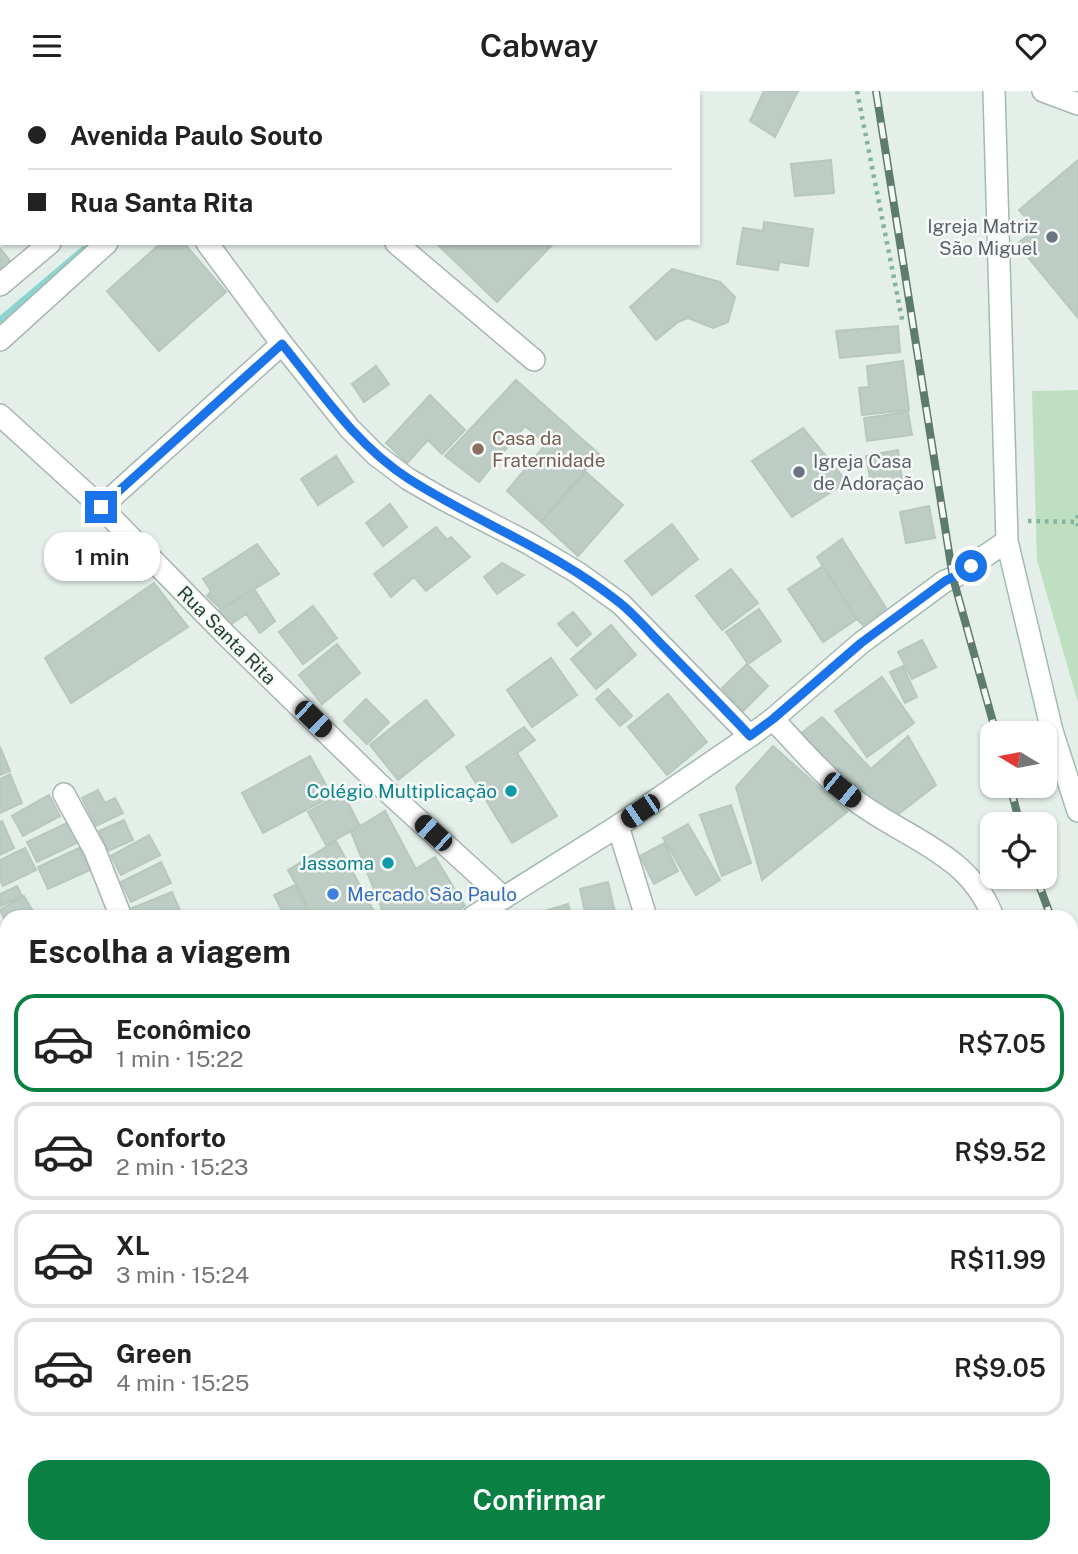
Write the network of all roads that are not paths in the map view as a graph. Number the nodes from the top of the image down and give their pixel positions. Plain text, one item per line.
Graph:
1 (994, 91) edge
2 (1043, 91) edge
3 (1078, 104) edge
4 (48, 245) edge
5 (105, 245) edge
6 (208, 245) edge
7 (398, 245) edge
8 (0, 285) edge
9 (0, 340) edge
10 (282, 344) junction
11 (534, 360) dead end
12 (0, 415) edge
13 (9, 436) edge
14 (101, 507) junction
15 (1007, 531) junction
16 (773, 719) junction
17 (750, 736) junction
18 (64, 794) dead end
19 (1078, 811) edge
20 (618, 825) junction
21 (504, 898) junction
22 (119, 910) edge
23 (484, 910) edge
24 (644, 910) edge
25 (990, 910) edge

1 - 15 street
2 - 3 street
4 - 8 street
5 - 9 street
6 - 10 street
7 - 11 street
10 - 14 street
10 - 17 street
12 - 13 street, Rua Santa Rita
13 - 14 street, Rua Santa Rita
14 - 21 street, Rua Santa Rita
15 - 16 street
15 - 19 street
16 - 17 street
16 - 25 street
17 - 20 street
18 - 22 street
20 - 21 street
20 - 24 street
21 - 23 street

